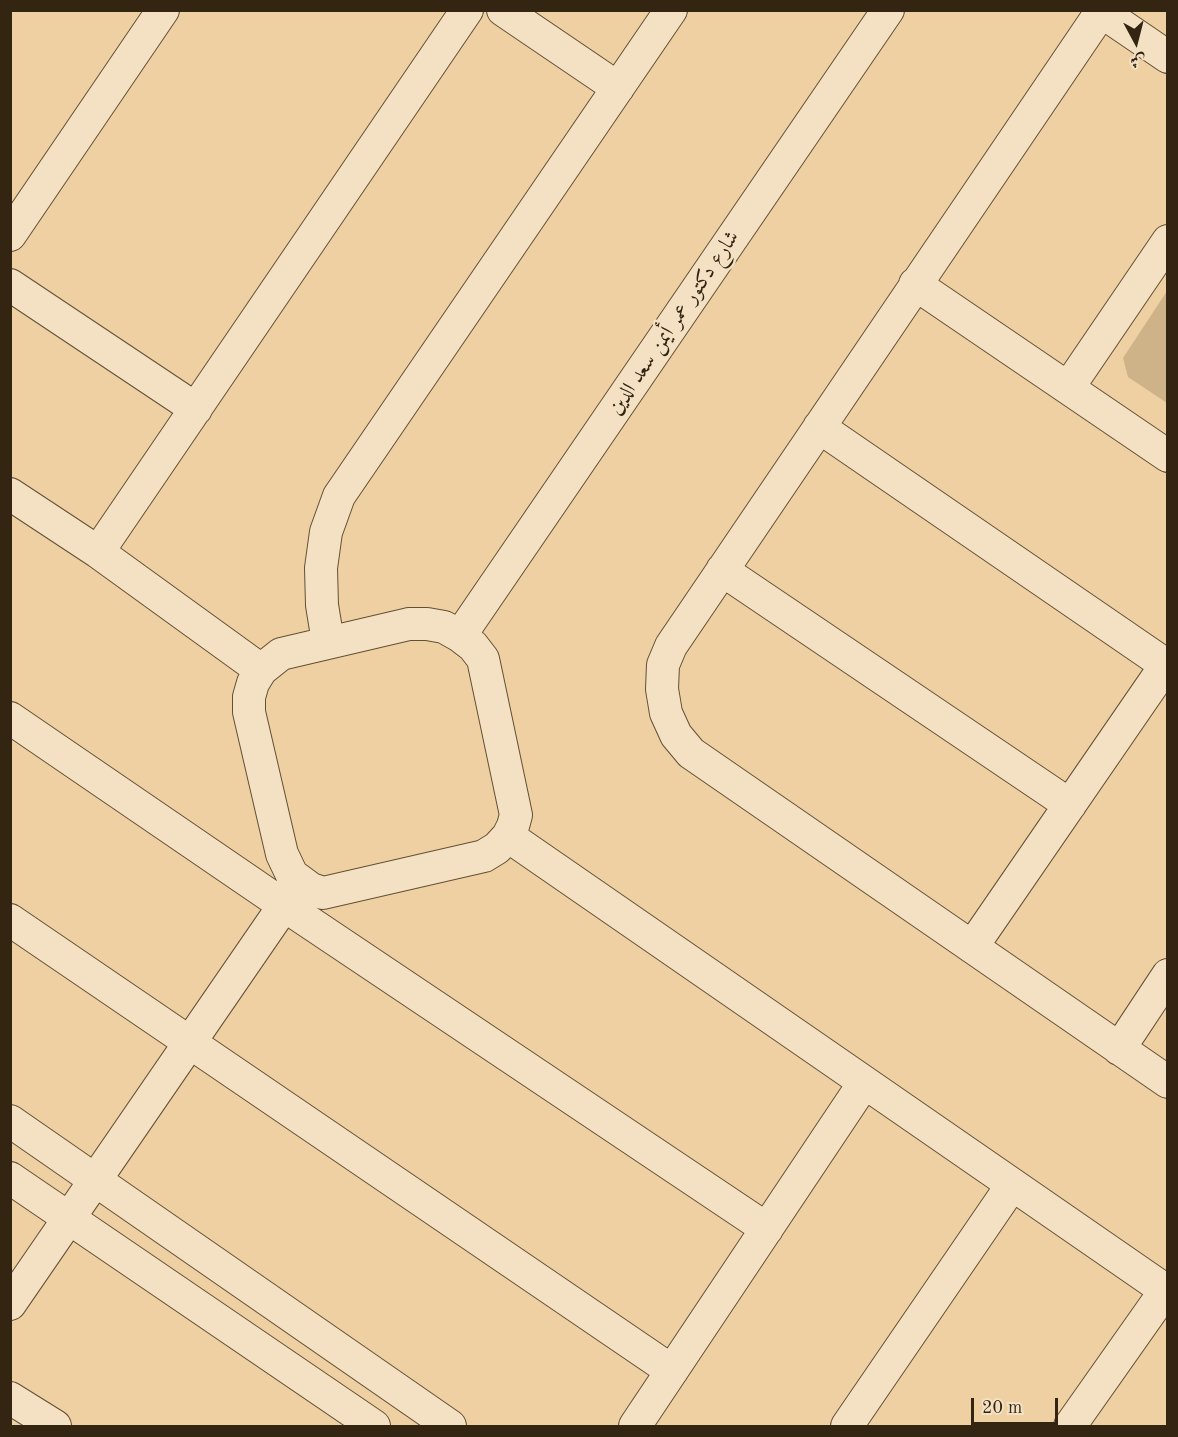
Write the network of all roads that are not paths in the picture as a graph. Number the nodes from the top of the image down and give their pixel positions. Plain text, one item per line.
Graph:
1 (163, 10) edge
2 (466, 10) edge
3 (503, 10) edge
4 (671, 10) edge
5 (888, 10) edge
6 (1100, 11) edge
7 (1167, 57) edge
8 (618, 88) junction
9 (10, 235) edge
10 (1167, 242) edge
11 (915, 284) junction
12 (10, 285) edge
13 (1068, 388) junction
14 (196, 409) junction
15 (819, 427) junction
16 (1167, 456) edge
17 (10, 494) edge
18 (98, 552) junction
19 (722, 570) junction
20 (460, 636) junction
21 (328, 642) junction
22 (1167, 664) edge
23 (261, 670) junction
24 (10, 718) edge
25 (1070, 806) junction
26 (508, 836) junction
27 (292, 894) junction
28 (10, 920) edge
29 (972, 947) junction
30 (1167, 975) edge
31 (191, 1043) junction
32 (1119, 1049) junction
33 (1167, 1082) edge
34 (864, 1083) junction
35 (10, 1121) edge
36 (10, 1178) edge
37 (97, 1180) junction
38 (1012, 1185) junction
39 (70, 1218) junction
40 (767, 1229) junction
41 (245, 1283) junction
42 (1167, 1290) edge
43 (10, 1304) edge
44 (218, 1320) junction
45 (672, 1371) junction
46 (10, 1398) edge
47 (55, 1426) edge
48 (374, 1426) edge
49 (450, 1426) edge
50 (635, 1426) edge
51 (847, 1426) edge
52 (1070, 1426) edge

1 - 9 street
2 - 14 street
3 - 8 street
4 - 8 street
5 - 20 street, شارع دكتور عمر أيمن سعد الدين
6 - 7 street
6 - 11 street
8 - 21 street
10 - 13 street
11 - 13 street
11 - 15 street
12 - 14 street
13 - 16 street
14 - 18 street
15 - 19 street
15 - 22 street
17 - 18 street
18 - 23 street
19 - 25 street
19 - 29 street
20 - 21 street
20 - 26 street
21 - 23 street
22 - 25 street
23 - 27 street
24 - 27 street
25 - 29 street
26 - 27 street
26 - 34 street
27 - 31 street
27 - 40 street
28 - 31 street
29 - 32 street
30 - 32 street
31 - 37 street
31 - 45 street
32 - 33 street
34 - 38 street
34 - 40 street
35 - 37 street
36 - 39 street
37 - 39 street
37 - 41 street
38 - 42 street
38 - 51 street
39 - 43 street
39 - 44 street
40 - 45 street
41 - 44 street
41 - 49 street
42 - 52 street
44 - 48 street
45 - 50 street
46 - 47 street

